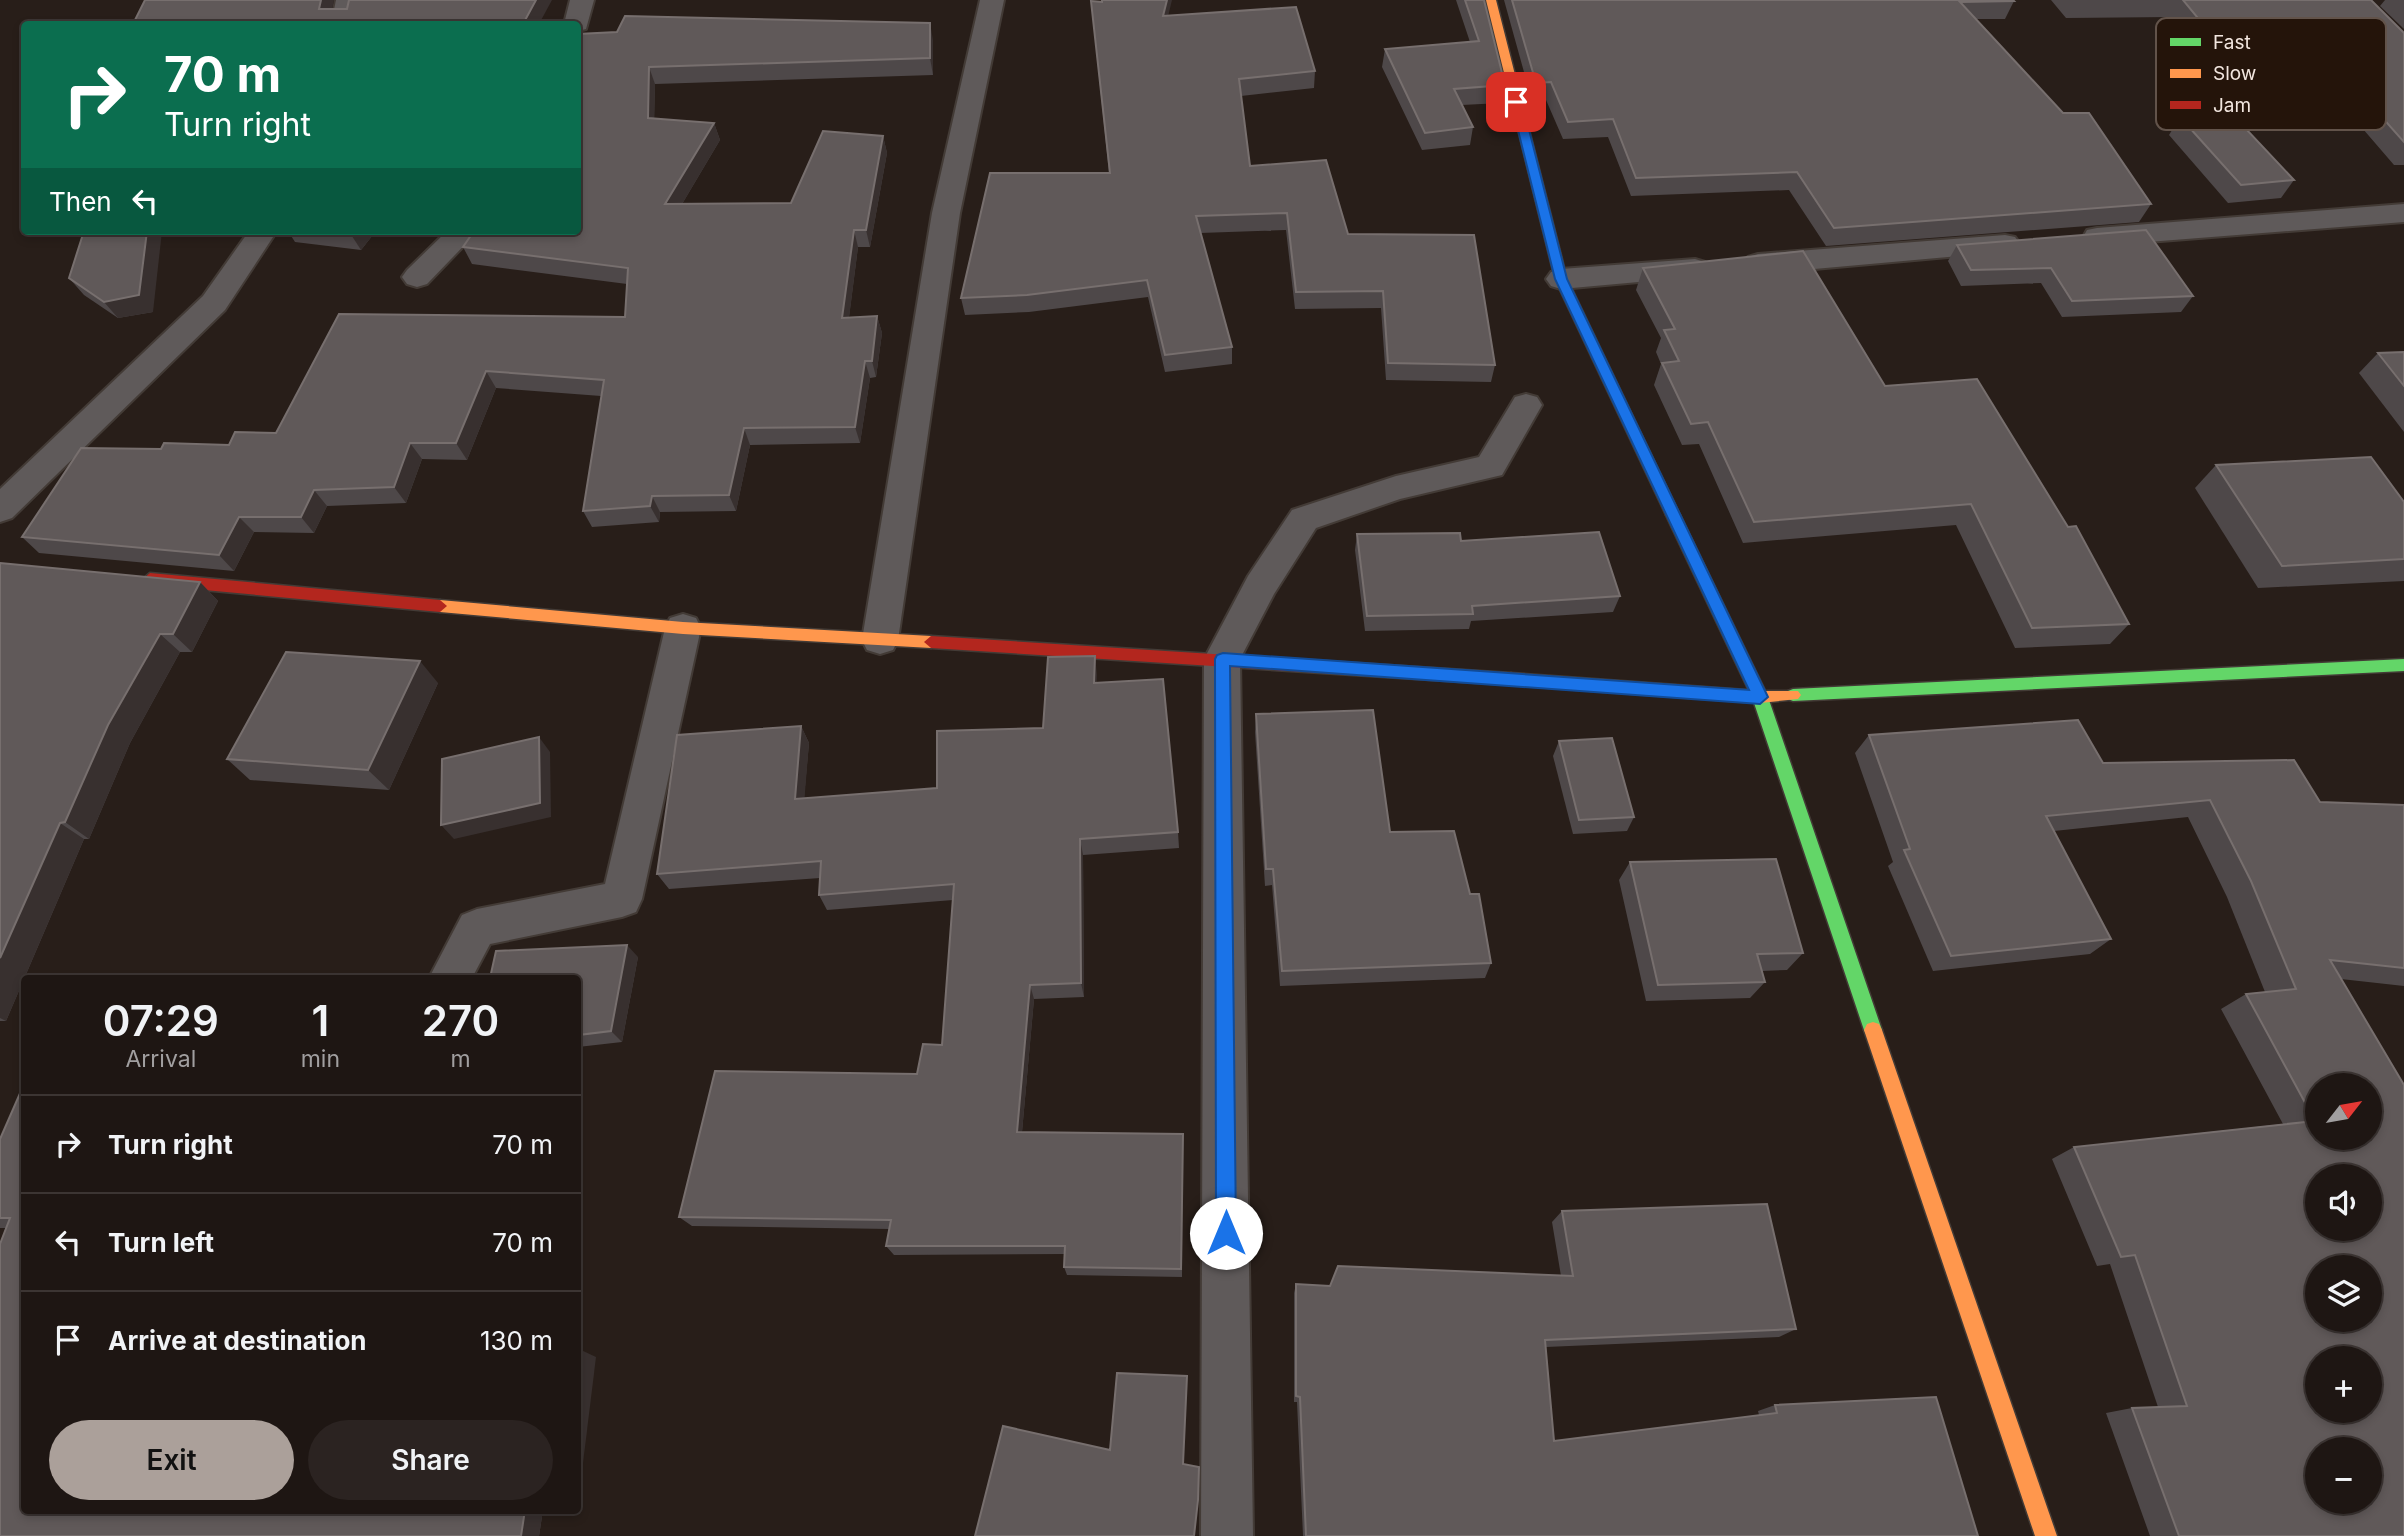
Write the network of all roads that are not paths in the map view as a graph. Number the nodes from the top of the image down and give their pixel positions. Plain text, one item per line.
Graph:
1 (348, 0) edge
2 (582, 0) edge
3 (992, 0) edge
4 (1491, 0) edge
5 (344, 21) edge
6 (578, 21) edge
7 (2404, 213) edge
8 (261, 235) edge
9 (460, 235) edge
10 (2074, 239) edge
11 (2032, 242) edge
12 (417, 277) dead end
13 (1561, 279) junction
14 (1526, 405) dead end
15 (0, 509) edge
16 (139, 578) edge
17 (683, 628) junction
18 (880, 640) junction
19 (1223, 659) junction
20 (2404, 665) edge
21 (1760, 697) junction
22 (452, 975) edge
23 (1227, 1536) edge
24 (2046, 1536) edge

1 - 5 street
2 - 6 street
3 - 18 street
4 - 13 street
7 - 10 street
8 - 15 street
9 - 12 street
11 - 13 street
13 - 21 street
14 - 19 street
16 - 17 street
17 - 18 street
17 - 22 street
18 - 19 street
19 - 21 street
19 - 23 street
20 - 21 street
21 - 24 street

